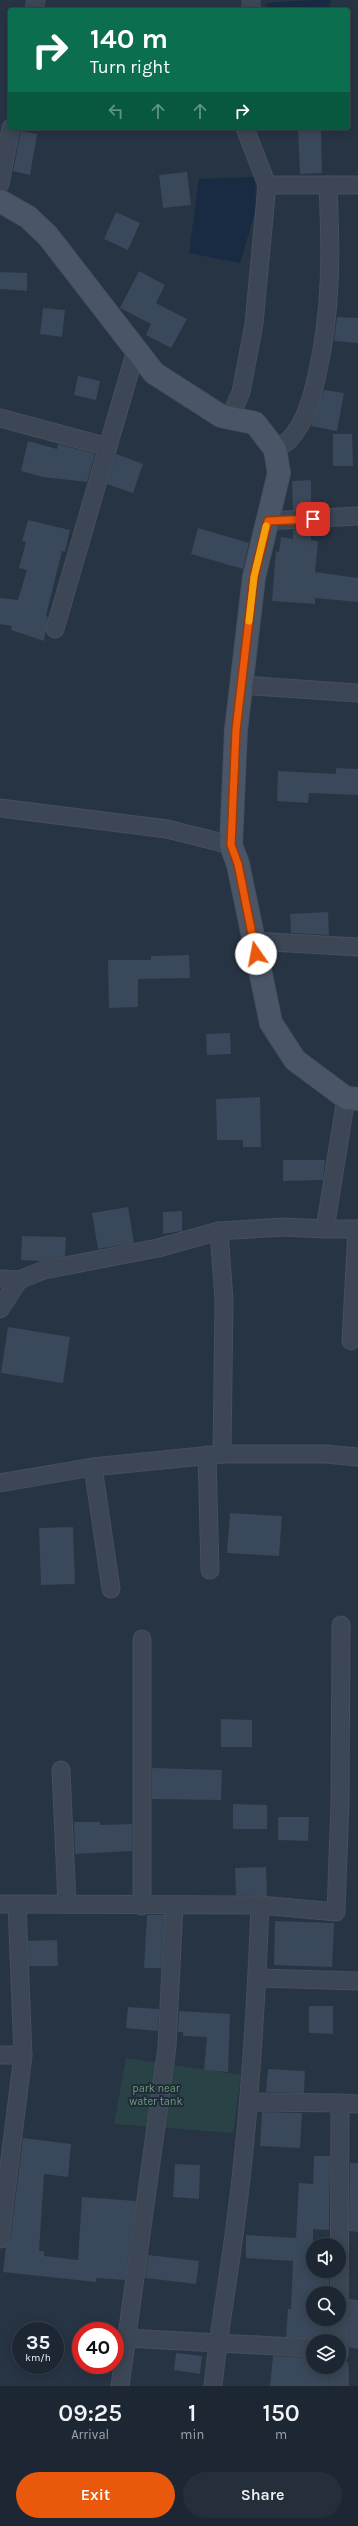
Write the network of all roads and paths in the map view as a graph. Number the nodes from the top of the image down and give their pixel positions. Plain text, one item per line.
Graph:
1 (11, 130) edge
2 (246, 130) edge
3 (0, 184) edge
4 (267, 185) junction
5 (328, 185) junction
6 (358, 185) edge
7 (0, 201) edge
8 (136, 350) junction
9 (0, 418) edge
10 (230, 418) junction
11 (108, 447) junction
12 (275, 449) junction
13 (358, 516) edge
14 (268, 521) junction
15 (55, 630) dead end
16 (241, 685) junction
17 (358, 693) edge
18 (0, 808) edge
19 (231, 845) junction
20 (254, 941) junction
21 (358, 947) edge
22 (352, 1099) edge
23 (325, 1229) junction
24 (357, 1229) edge
25 (220, 1231) junction
26 (0, 1279) edge
27 (19, 1280) junction
28 (0, 1309) edge
29 (351, 1341) dead end
30 (214, 1454) junction
31 (358, 1457) edge
32 (93, 1467) junction
33 (0, 1484) edge
34 (210, 1570) dead end
35 (111, 1589) dead end
36 (341, 1625) dead end
37 (142, 1639) dead end
38 (61, 1770) dead end
39 (0, 1904) edge
40 (67, 1904) junction
41 (17, 1905) junction
42 (260, 1905) junction
43 (142, 1906) junction
44 (174, 1906) junction
45 (258, 1978) junction
46 (358, 1981) edge
47 (0, 2055) edge
48 (23, 2055) junction
49 (250, 2102) junction
50 (340, 2103) junction
51 (358, 2104) edge
52 (0, 2239) edge
53 (339, 2334) edge
54 (126, 2338) junction
55 (217, 2344) junction
56 (306, 2348) edge
57 (339, 2374) edge
58 (120, 2386) edge
59 (212, 2386) edge
60 (339, 2386) edge

1 - 3 street
2 - 4 street
4 - 5 street
4 - 10 street
5 - 6 street
5 - 12 street
7 - 8 street
8 - 10 street
8 - 11 street
9 - 11 street
10 - 12 street
11 - 15 street
12 - 14 street
13 - 14 street
14 - 16 street
16 - 17 street
16 - 19 street
18 - 19 street
19 - 20 street
20 - 21 street
20 - 22 street
22 - 23 street
23 - 24 street
23 - 25 street
24 - 29 street
25 - 27 street
25 - 30 street
26 - 27 street
27 - 28 street
30 - 31 street
30 - 32 street
30 - 34 street
32 - 33 street
32 - 35 street
36 - 42 street
37 - 43 street
38 - 40 street
39 - 41 street
40 - 41 street
40 - 43 street
41 - 48 street
42 - 44 street
42 - 45 street
43 - 44 street
44 - 54 street
45 - 46 street
45 - 49 street
47 - 48 street
48 - 52 street
49 - 50 street
49 - 55 street
50 - 51 street
50 - 53 street
54 - 55 street
54 - 58 street
55 - 56 street
55 - 59 street
57 - 60 street

